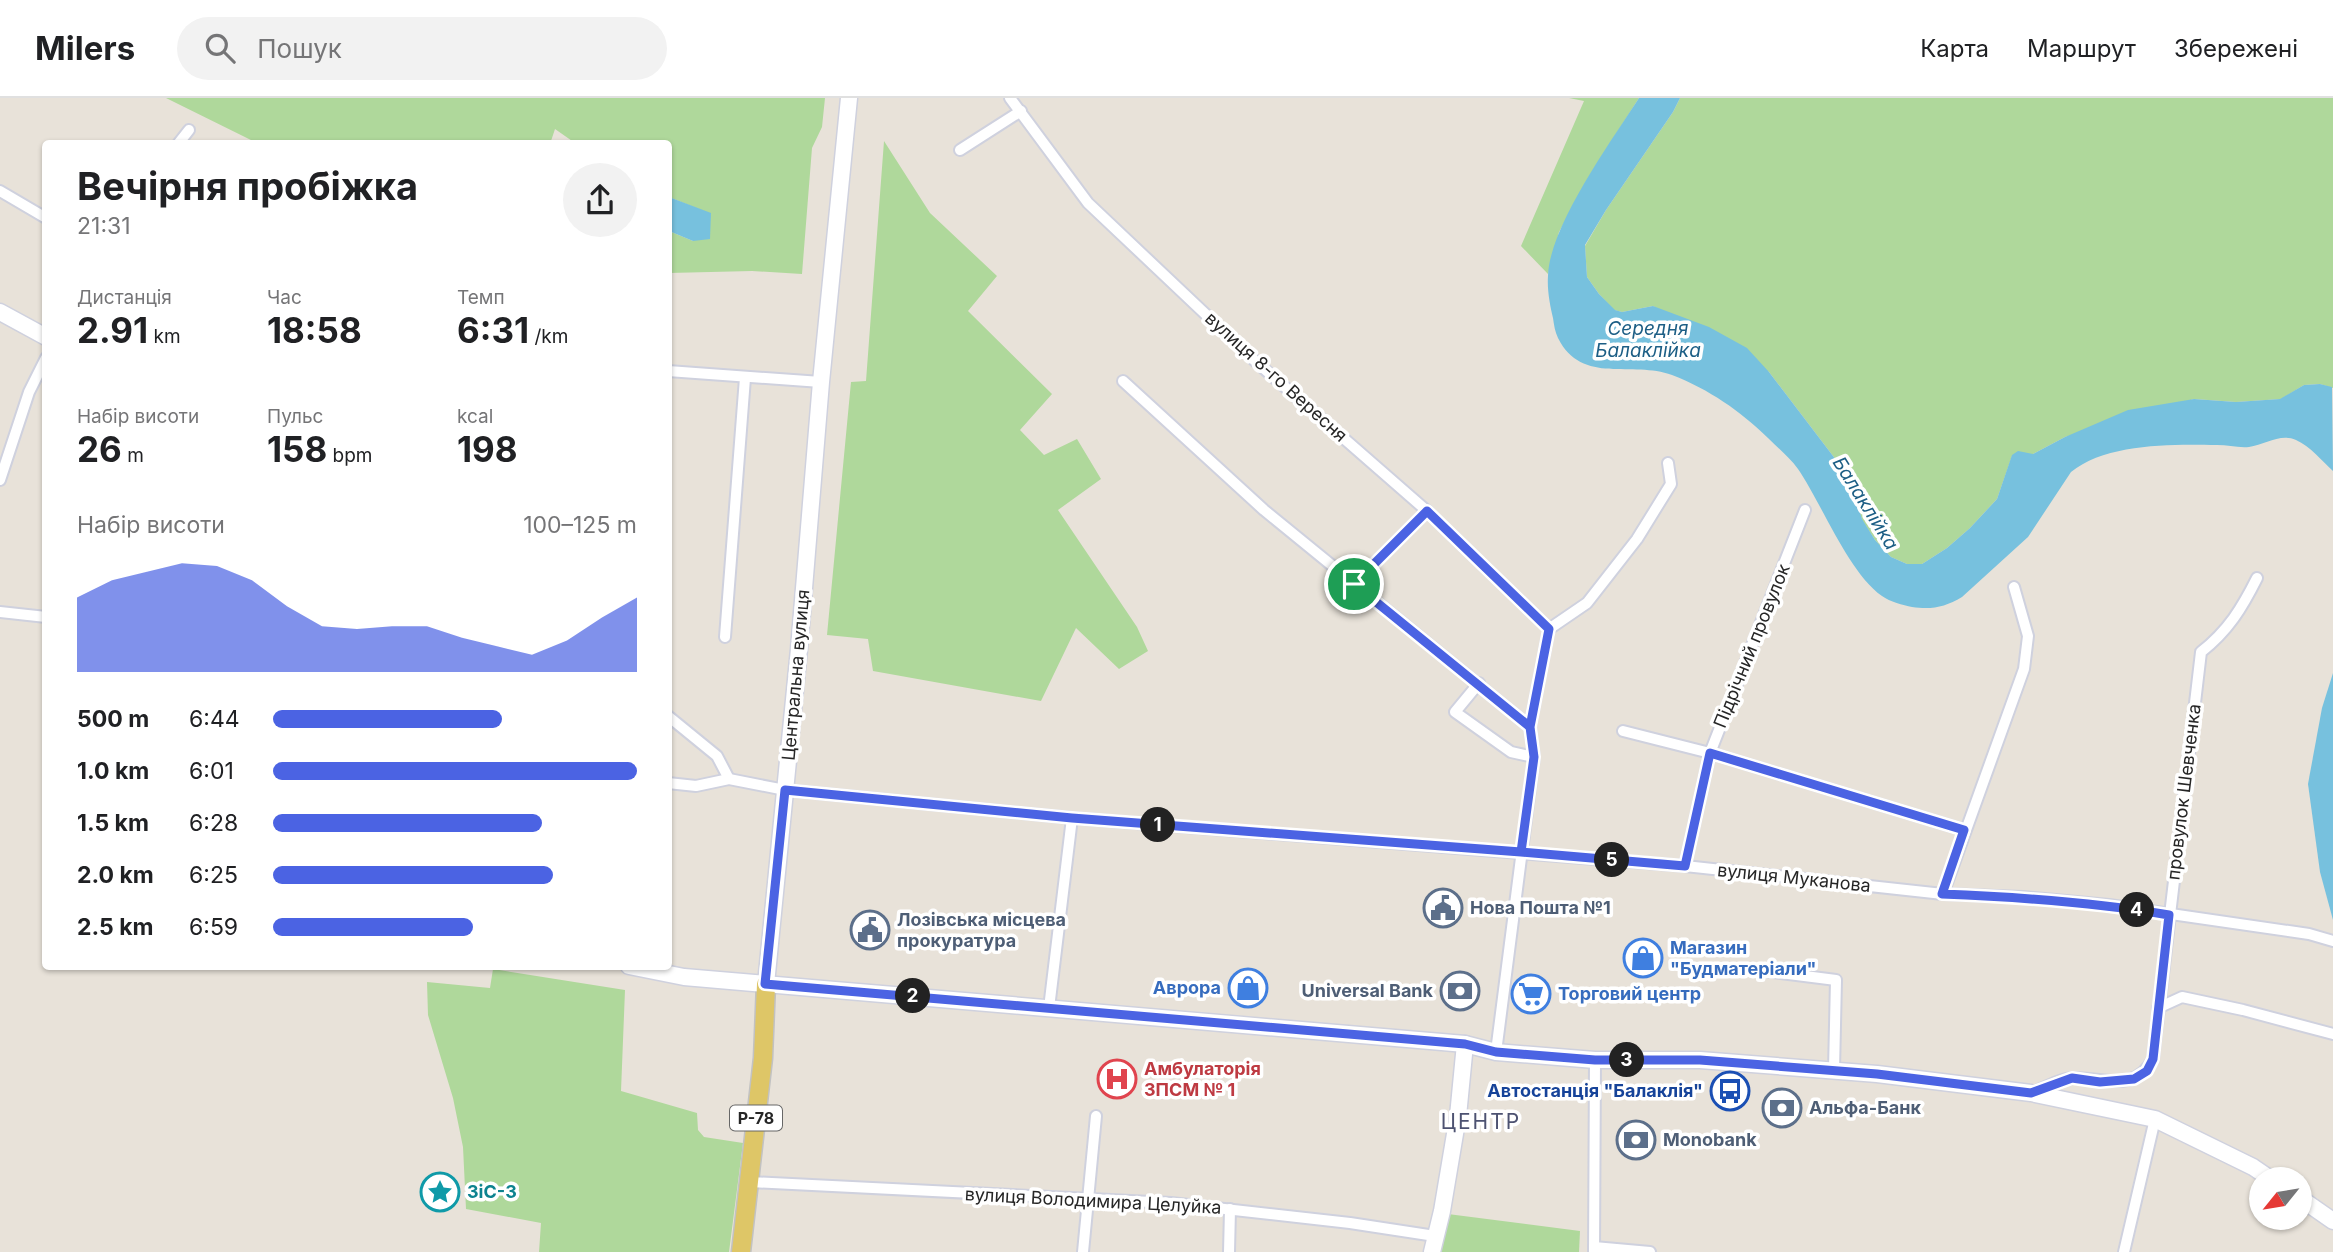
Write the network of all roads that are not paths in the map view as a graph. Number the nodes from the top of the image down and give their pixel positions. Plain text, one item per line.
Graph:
1 (849, 98) edge
2 (1010, 98) edge
3 (1021, 111) junction
4 (189, 130) dead end
5 (181, 140) edge
6 (960, 150) dead end
7 (0, 191) edge
8 (42, 216) edge
9 (0, 312) edge
10 (42, 331) edge
11 (42, 366) edge
12 (672, 371) edge
13 (745, 378) junction
14 (1123, 381) dead end
15 (821, 382) junction
16 (1668, 463) dead end
17 (1, 474) edge
18 (1805, 510) dead end
19 (1427, 511) junction
20 (2257, 578) dead end
21 (1354, 584) junction
22 (2014, 587) dead end
23 (0, 612) edge
24 (42, 617) edge
25 (1549, 629) junction
26 (725, 636) dead end
27 (1479, 683) junction
28 (672, 719) edge
29 (1530, 727) junction
30 (1623, 731) dead end
31 (1710, 753) junction
32 (1534, 757) junction
33 (729, 779) junction
34 (672, 783) edge
35 (785, 790) junction
36 (1072, 818) junction
37 (1964, 830) junction
38 (1521, 852) junction
39 (1685, 866) junction
40 (1942, 894) junction
41 (2169, 915) junction
42 (2333, 941) edge
43 (649, 970) edge
44 (1765, 971) dead end
45 (765, 984) junction
46 (1049, 1007) junction
47 (2158, 1008) junction
48 (2333, 1034) edge
49 (1465, 1044) junction
50 (1496, 1052) junction
51 (1595, 1060) junction
52 (1834, 1070) junction
53 (2031, 1093) junction
54 (1096, 1116) dead end
55 (2155, 1119) junction
56 (2253, 1167) edge
57 (750, 1182) junction
58 (1089, 1200) junction
59 (2312, 1206) edge
60 (1230, 1209) junction
61 (2333, 1221) edge
62 (1434, 1244) edge
63 (1594, 1249) edge
64 (741, 1252) edge
65 (1083, 1252) edge
66 (1229, 1252) edge
67 (1650, 1252) edge
68 (2124, 1252) edge

1 - 15 street, Центральна вулиця / Р-78
2 - 3 street, вулиця 8-го Вересня
3 - 6 street
3 - 19 street, вулиця 8-го Вересня
4 - 5 street
7 - 8 street
9 - 10 street
11 - 17 street
12 - 13 street
13 - 15 street
13 - 26 street
14 - 21 street
15 - 35 street, Центральна вулиця / Р-78
16 - 25 street
18 - 31 street, Підрічний провулок
19 - 21 street
19 - 25 street, вулиця 8-го Вересня
20 - 41 street, провулок Шевченка
21 - 27 street
22 - 37 street
23 - 24 street
25 - 29 street
27 - 29 street
27 - 32 street
28 - 33 street
29 - 32 street
30 - 31 street
31 - 37 street
31 - 39 street, Підрічний провулок
32 - 38 street
33 - 34 street, вулиця Муканова
33 - 35 street, вулиця Муканова
35 - 36 street, вулиця Муканова
35 - 45 street, Центральна вулиця / Р-78
36 - 38 street, вулиця Муканова
36 - 46 street
37 - 40 street
38 - 39 street, вулиця Муканова
38 - 50 street
39 - 40 street, вулиця Муканова
40 - 41 street, вулиця Муканова
41 - 42 street, вулиця Муканова
41 - 47 street, провулок Шевченка
43 - 45 street
44 - 52 street
45 - 46 street
45 - 57 main road, Центральна вулиця / Р-78
46 - 49 street
47 - 48 street
47 - 53 street, провулок Шевченка
49 - 50 street
49 - 62 street
50 - 51 street
51 - 52 street
51 - 63 street
52 - 53 street
53 - 55 street
54 - 58 street
55 - 56 street
55 - 68 street
57 - 58 street, вулиця Володимира Целуйка
57 - 64 main road, Центральна вулиця / Р-78
58 - 60 street, вулиця Володимира Целуйка
58 - 65 street
59 - 61 street
60 - 62 street, вулиця Володимира Целуйка
60 - 66 street
63 - 67 street

